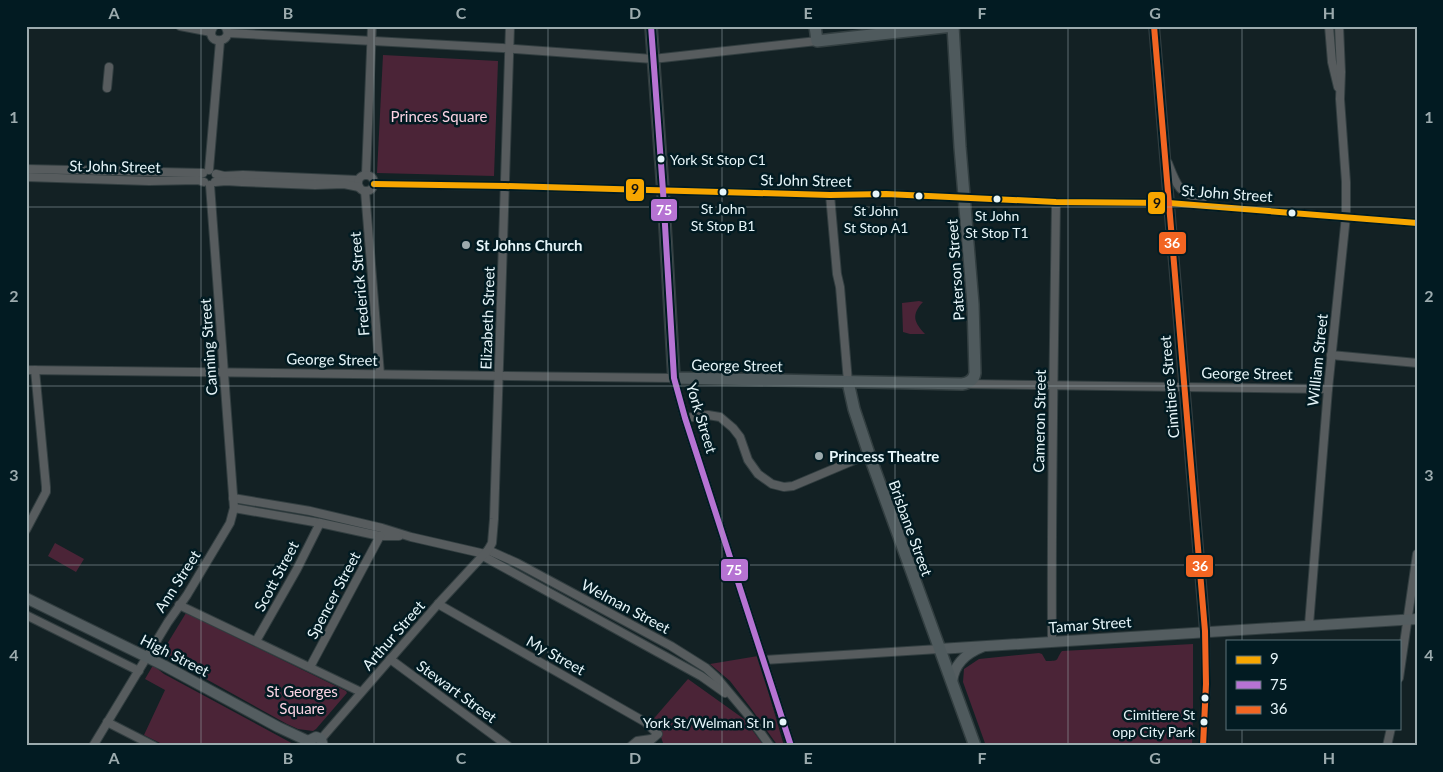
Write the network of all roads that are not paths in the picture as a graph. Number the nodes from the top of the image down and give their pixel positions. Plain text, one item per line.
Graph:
1 (180, 26) edge
2 (372, 26) edge
3 (510, 26) edge
4 (651, 26) edge
5 (815, 26) edge
6 (954, 26) edge
7 (1154, 26) edge
8 (1329, 26) edge
9 (1339, 26) edge
10 (212, 29) edge
11 (226, 30) edge
12 (220, 41) junction
13 (371, 41) junction
14 (817, 41) junction
15 (510, 49) junction
16 (653, 59) junction
17 (109, 68) dead end
18 (107, 88) dead end
19 (1340, 99) junction
20 (1164, 154) junction
21 (26, 169) edge
22 (366, 174) junction
23 (82, 175) junction
24 (26, 177) edge
25 (209, 178) junction
26 (374, 184) junction
27 (360, 186) junction
28 (505, 186) junction
29 (663, 191) junction
30 (830, 195) junction
31 (965, 199) junction
32 (1056, 202) junction
33 (1169, 203) junction
34 (1206, 206) junction
35 (1346, 216) junction
36 (1417, 222) edge
37 (1331, 356) junction
38 (1417, 363) edge
39 (26, 370) edge
40 (35, 370) junction
41 (976, 370) junction
42 (224, 372) junction
43 (380, 374) junction
44 (499, 376) junction
45 (674, 378) junction
46 (848, 382) junction
47 (962, 384) junction
48 (993, 385) junction
49 (1054, 385) junction
50 (1184, 387) junction
51 (1328, 389) junction
52 (685, 418) junction
53 (869, 454) junction
54 (233, 498) junction
55 (234, 508) junction
56 (320, 523) junction
57 (26, 530) edge
58 (380, 536) junction
59 (411, 537) junction
60 (486, 553) junction
61 (1417, 554) edge
62 (26, 598) edge
63 (179, 604) junction
64 (438, 604) junction
65 (26, 615) edge
66 (1412, 619) edge
67 (1309, 625) junction
68 (1205, 632) junction
69 (256, 641) junction
70 (1052, 641) junction
71 (987, 645) junction
72 (939, 649) junction
73 (147, 657) junction
74 (390, 660) junction
75 (764, 660) junction
76 (310, 667) junction
77 (139, 671) junction
78 (1400, 673) edge
79 (952, 682) junction
80 (361, 692) junction
81 (738, 704) junction
82 (108, 722) junction
83 (1390, 730) edge
84 (656, 736) junction
85 (322, 743) edge
86 (308, 744) edge
87 (93, 746) edge
88 (153, 746) edge
89 (508, 746) edge
90 (631, 746) edge
91 (644, 746) edge
92 (770, 746) edge
93 (791, 746) edge
94 (975, 746) edge
95 (1203, 746) edge
96 (1387, 746) edge

1 - 10 street
2 - 13 street
3 - 15 street, Elizabeth Street
4 - 16 highway, York Street
5 - 14 highway
6 - 14 highway
6 - 31 highway, Paterson Street
7 - 20 main road, Cimitiere Street
8 - 19 street, William Street
9 - 19 street, William Street
10 - 12 street
11 - 12 street
11 - 13 street
12 - 25 street, Canning Street
13 - 15 street
13 - 22 street
14 - 16 street
15 - 16 street
15 - 28 street, Elizabeth Street
16 - 29 highway, York Street
17 - 18 street
19 - 35 street, William Street
20 - 33 main road, Cimitiere Street
20 - 34 street
21 - 23 street, St John Street
22 - 26 street
22 - 27 street
23 - 24 street, St John Street
23 - 25 street, St John Street
25 - 27 street, St John Street
25 - 42 street, Canning Street
26 - 27 street
26 - 28 street, St John Street
27 - 43 street, Frederick Street
28 - 29 street, St John Street
28 - 44 street, Elizabeth Street
29 - 30 street, St John Street
29 - 45 highway, York Street
30 - 31 street, St John Street
30 - 46 street, Brisbane Street
31 - 32 street, St John Street
31 - 41 highway, Paterson Street
32 - 33 street, St John Street
32 - 49 street, Cameron Street
33 - 34 street, St John Street
33 - 50 main road, Cimitiere Street
34 - 35 street, St John Street
35 - 36 street, St John Street
35 - 37 street, William Street
37 - 38 street
37 - 51 street, William Street
39 - 40 street, George Street
40 - 42 street, George Street
40 - 57 street
41 - 47 highway
41 - 48 street
42 - 43 street, George Street
42 - 54 street, Canning Street
43 - 44 street, George Street
44 - 45 street, George Street
44 - 60 street, Elizabeth Street
45 - 46 highway, George Street
45 - 52 street, York Street
46 - 47 highway, George Street
46 - 53 highway, Brisbane Street
47 - 48 street, George Street
48 - 49 street, George Street
49 - 50 street, George Street
49 - 70 street, Cameron Street
50 - 51 street, George Street
50 - 68 main road, Cimitiere Street
51 - 67 street, William Street
52 - 53 street
52 - 75 street, York Street
53 - 72 highway, Brisbane Street
54 - 55 street, Canning Street
54 - 59 street, Welman Street
55 - 56 street, Welman Street
55 - 63 street, Ann Street
56 - 58 street, Welman Street
56 - 69 street, Scott Street
58 - 59 street, Welman Street
58 - 76 street, Spencer Street
59 - 60 street, Welman Street
60 - 64 street, Arthur Street
60 - 81 street, Welman Street
60 - 81 street, Welman Street
61 - 66 street
62 - 73 main road, High Street
63 - 69 street
63 - 73 street, Ann Street
64 - 74 street, Arthur Street
64 - 84 street, My Street
65 - 77 street, High Street
66 - 67 main road, Tamar Street
66 - 78 street
67 - 68 main road, Tamar Street
68 - 70 main road, Tamar Street
68 - 95 street, Cimitiere Street
69 - 76 street
70 - 71 main road, Tamar Street
71 - 72 main road, Tamar Street
71 - 79 main road
72 - 75 street, Tamar Street
72 - 79 highway, Brisbane Street
73 - 77 street, Ann Street
73 - 86 main road, High Street
74 - 80 street, Arthur Street
74 - 89 street, Stewart Street
75 - 93 street, York Street
76 - 80 street
77 - 82 street, Ann Street
79 - 94 highway, Brisbane Street
80 - 85 street, Arthur Street
81 - 92 street, Welman Street
82 - 87 street, Ann Street
82 - 88 street
83 - 96 street
84 - 90 street
84 - 91 street
85 - 86 main road

